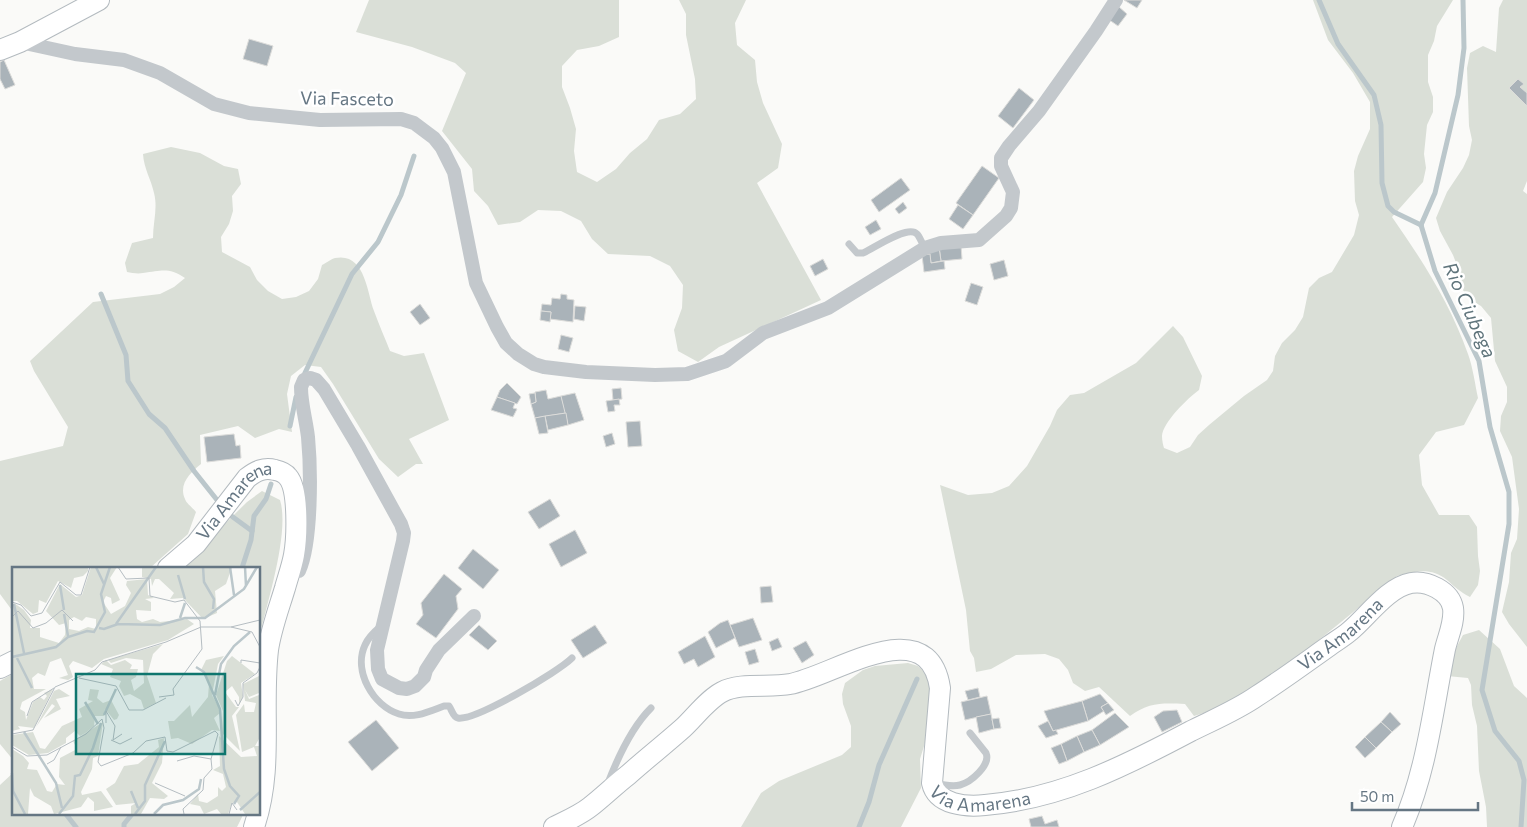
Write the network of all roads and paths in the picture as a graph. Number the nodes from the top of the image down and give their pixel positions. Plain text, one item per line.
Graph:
1 (99, 0) edge
2 (1116, 0) edge
3 (20, 42) junction
4 (0, 50) edge
5 (849, 244) dead end
6 (925, 248) junction
7 (169, 567) edge
8 (285, 588) junction
9 (474, 616) dead end
10 (382, 625) junction
11 (572, 658) dead end
12 (12, 662) edge
13 (0, 668) edge
14 (651, 708) dead end
15 (970, 733) dead end
16 (932, 783) junction
17 (604, 795) junction
18 (260, 809) edge
19 (258, 814) edge
20 (254, 827) edge
21 (554, 827) edge
22 (1402, 827) edge

1 - 3 street
2 - 6 street, Via Fasceto
3 - 4 street
3 - 6 street, Via Fasceto
5 - 6 lane
7 - 8 street, Via Amarena
8 - 10 street
8 - 18 street, Via Amarena
9 - 10 street
10 - 11 lane
12 - 13 street
14 - 17 lane
15 - 16 lane
16 - 17 street, Via Amarena
16 - 22 street, Via Amarena
17 - 21 street, Via Amarena
19 - 20 street, Via Amarena

